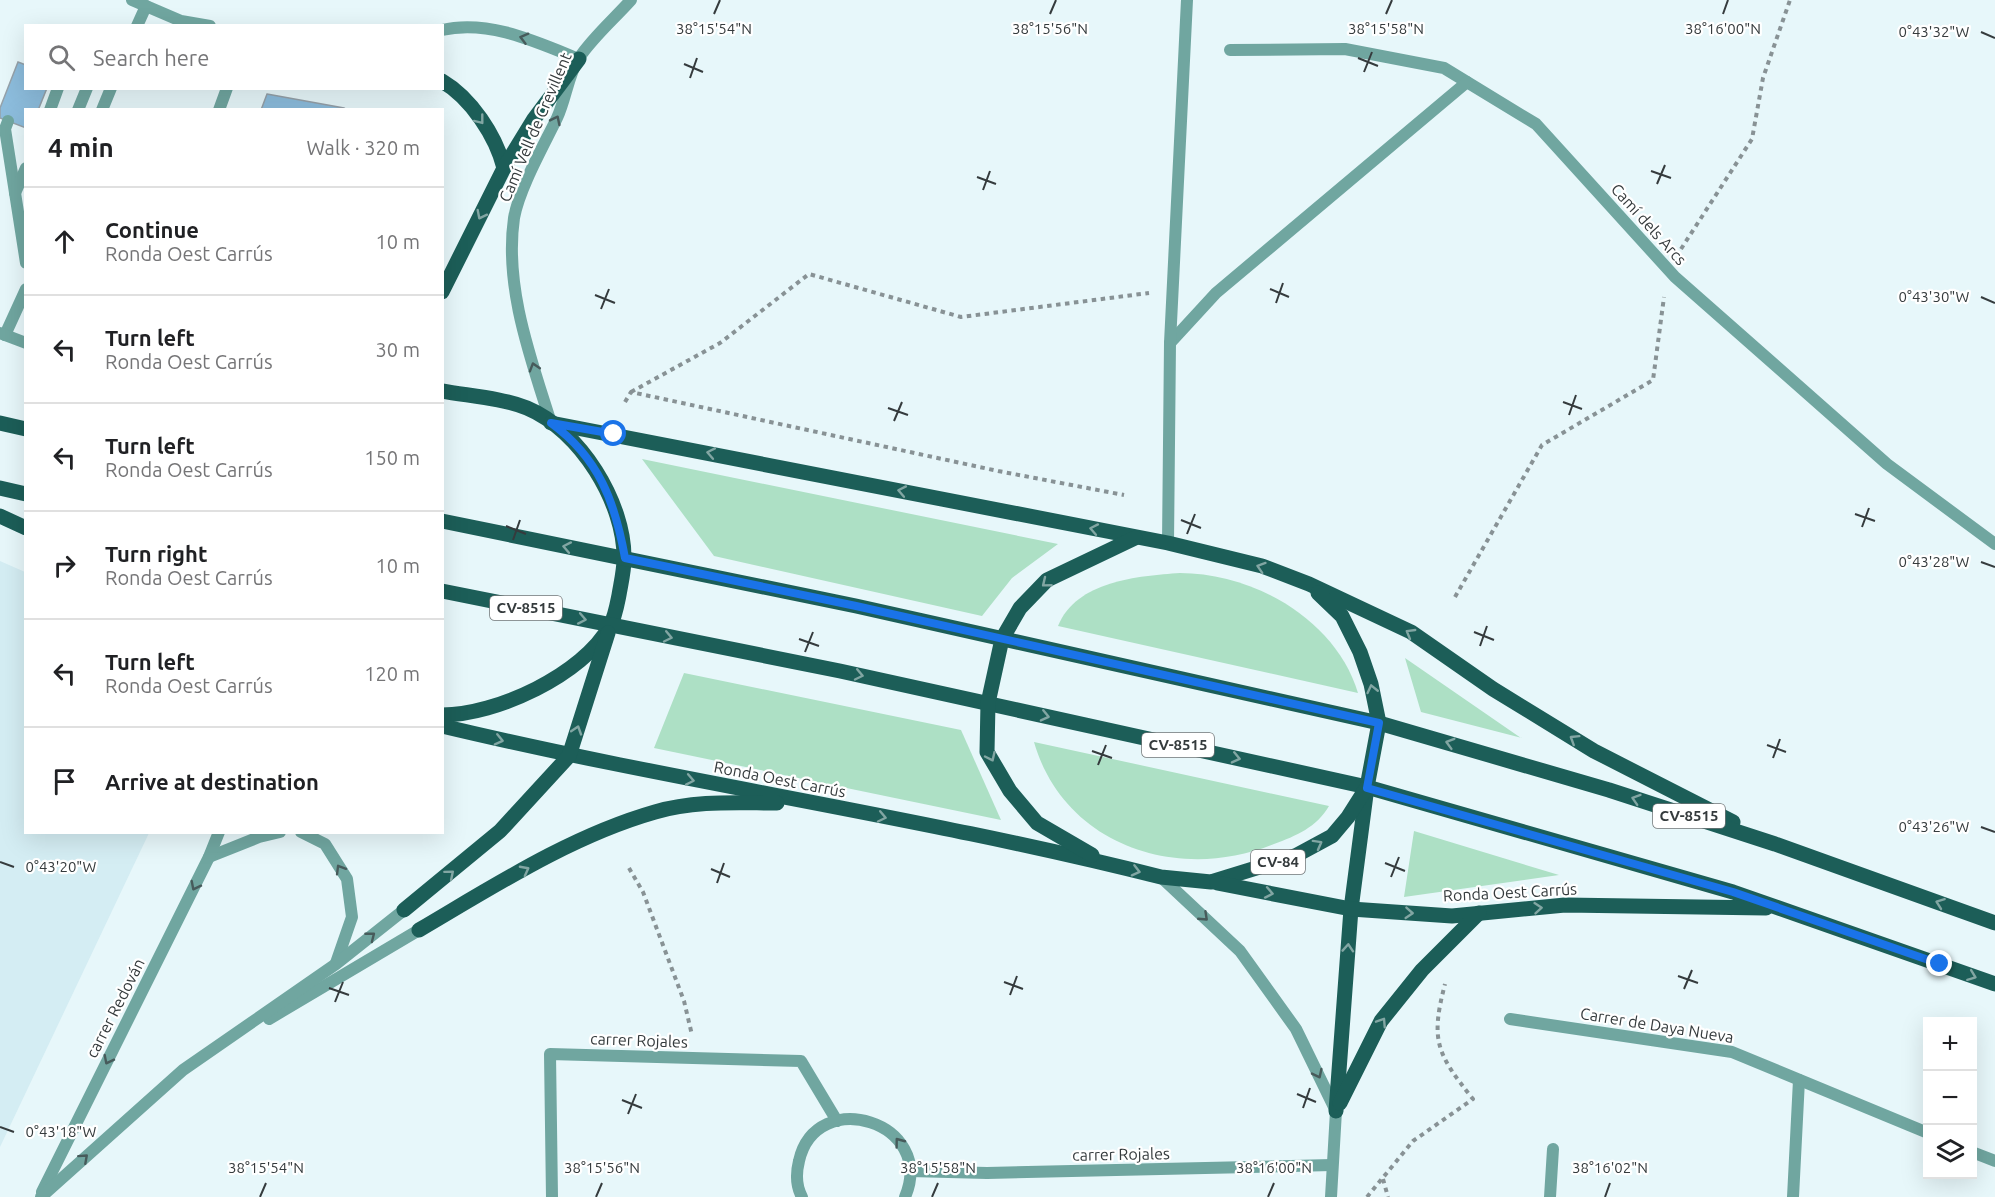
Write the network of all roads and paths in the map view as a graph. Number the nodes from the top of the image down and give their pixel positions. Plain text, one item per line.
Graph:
1 (132, 0) edge
2 (631, 0) edge
3 (1187, 0) edge
4 (1790, 0) edge
5 (146, 6) junction
6 (139, 24) edge
7 (198, 24) edge
8 (444, 30) edge
9 (1230, 50) dead end
10 (579, 59) junction
11 (444, 82) edge
12 (1467, 82) junction
13 (57, 90) edge
14 (86, 90) edge
15 (110, 90) edge
16 (226, 90) edge
17 (51, 108) edge
18 (79, 108) edge
19 (103, 108) edge
20 (220, 108) edge
21 (8, 121) dead end
22 (504, 168) junction
23 (24, 173) edge
24 (24, 186) edge
25 (15, 194) junction
26 (24, 250) edge
27 (1668, 270) junction
28 (444, 288) edge
29 (24, 293) edge
30 (1149, 293) dead end
31 (3, 334) edge
32 (24, 342) edge
33 (1170, 343) junction
34 (444, 391) edge
35 (631, 392) junction
36 (625, 402) dead end
37 (2, 423) edge
38 (551, 423) junction
39 (24, 428) edge
40 (0, 488) edge
41 (24, 494) edge
42 (1124, 495) dead end
43 (0, 516) edge
44 (444, 521) edge
45 (24, 527) edge
46 (1135, 538) junction
47 (1168, 543) junction
48 (1995, 544) edge
49 (625, 558) junction
50 (1309, 584) junction
51 (444, 591) edge
52 (1455, 597) dead end
53 (610, 625) junction
54 (1002, 639) junction
55 (988, 703) junction
56 (444, 715) edge
57 (1379, 723) junction
58 (444, 726) edge
59 (568, 756) junction
60 (1367, 788) junction
61 (816, 804) junction
62 (218, 834) edge
63 (272, 834) edge
64 (305, 834) edge
65 (1774, 844) junction
66 (209, 857) junction
67 (1111, 865) junction
68 (629, 868) dead end
69 (1161, 877) junction
70 (1211, 882) junction
71 (1778, 908) junction
72 (1351, 909) junction
73 (404, 910) joint
74 (1479, 913) junction
75 (1995, 923) edge
76 (419, 930) joint
77 (336, 964) junction
78 (1445, 984) dead end
79 (1995, 984) edge
80 (1510, 1019) dead end
81 (698, 1058) junction
82 (183, 1070) junction
83 (1799, 1080) junction
84 (1336, 1111) junction
85 (837, 1121) junction
86 (1923, 1131) edge
87 (1553, 1149) dead end
88 (1977, 1154) edge
89 (1995, 1161) edge
90 (1332, 1165) junction
91 (910, 1171) junction
92 (1383, 1178) junction
93 (40, 1197) edge
94 (552, 1197) edge
95 (802, 1197) edge
96 (905, 1197) edge
97 (1331, 1197) edge
98 (1367, 1197) edge
99 (1388, 1197) edge
100 (1550, 1197) edge
101 (1793, 1197) edge

1 - 5 street
2 - 10 street, Camí Vell de Crevillent
3 - 33 street
4 - 27 path
5 - 6 street
5 - 7 street
10 -> 8 street
9 - 12 street, Camí dels Arcs
10 - 22 main road
38 -> 10 street, Camí Vell de Crevillent
11 -> 22 main road
12 - 27 street, Camí dels Arcs
12 - 33 street
13 - 17 street
14 - 18 street
15 - 19 street
16 - 20 street
21 - 25 street
22 -> 28 main road
23 - 25 street
24 - 25 street
25 - 26 street
27 - 48 street, Camí dels Arcs
27 - 52 path
29 - 31 street
30 - 35 path
31 - 32 street
33 - 47 street
34 - 38 main road, Ronda Oest Carrús
35 - 36 path
35 - 42 path
37 - 39 main road
46 -> 38 main road, Ronda Oest Carrús
38 - 49 main road, Ronda Oest Carrús
40 - 41 main road
43 - 45 main road
49 -> 44 main road, Ronda Oest Carrús / CV-8515
46 - 47 main road, Ronda Oest Carrús
46 -> 54 main road, Ronda Oest Carrús
50 -> 47 main road, Ronda Oest Carrús
49 - 53 main road, Ronda Oest Carrús
49 - 54 main road, Ronda Oest Carrús / CV-8515
57 -> 50 main road, Ronda Oest Carrús
65 -> 50 main road, Ronda Oest Carrús
51 -> 53 main road, Ronda Oest Carrús / CV-8515
53 -> 55 main road, Ronda Oest Carrús / CV-8515
53 - 56 main road, Ronda Oest Carrús
59 -> 53 main road
54 - 55 main road, Ronda Oest Carrús
54 - 57 main road, Ronda Oest Carrús / CV-8515
55 -> 60 main road, Ronda Oest Carrús / CV-8515
55 -> 67 main road, Ronda Oest Carrús
57 - 60 main road, Ronda Oest Carrús
65 -> 57 main road, Ronda Oest Carrús / CV-8515
58 -> 59 main road, Ronda Oest Carrús
59 -> 61 main road, Ronda Oest Carrús
73 -> 59 main road
70 -> 60 main road, Ronda Oest Carrús / CV-84
60 - 71 main road, Ronda Oest Carrús / CV-8515
60 - 72 main road
61 -> 67 main road, Ronda Oest Carrús
76 -> 61 main road
62 - 66 street, carrer Redován
63 - 66 street
77 -> 64 street
75 -> 65 main road, Ronda Oest Carrús / CV-8515
66 -> 93 street, carrer Redován
67 -> 69 main road, Ronda Oest Carrús / CV-84
68 - 81 path
69 - 70 main road, Ronda Oest Carrús / CV-84
69 -> 84 street
70 -> 72 main road, Ronda Oest Carrús
74 -> 71 main road, Ronda Oest Carrús
71 -> 79 main road, Ronda Oest Carrús / CV-8515
72 -> 74 main road, Ronda Oest Carrús
84 -> 72 main road
77 -> 73 street, carrer Redován
84 -> 74 main road
76 - 82 street, carrer Redován
77 - 82 street, carrer Redován
78 - 92 path
80 - 83 street, Carrer de Daya Nueva
81 - 85 street, carrer Rojales
81 - 94 street, carrer Rojales
93 -> 82 street, carrer Redován
83 - 86 street, Carrer de Daya Nueva
83 - 101 street
84 - 90 street
91 -> 85 street
85 - 95 street
87 - 100 street
88 - 89 street
90 - 91 street, carrer Rojales
90 - 97 street
91 - 96 street
92 - 98 path
92 - 99 path

